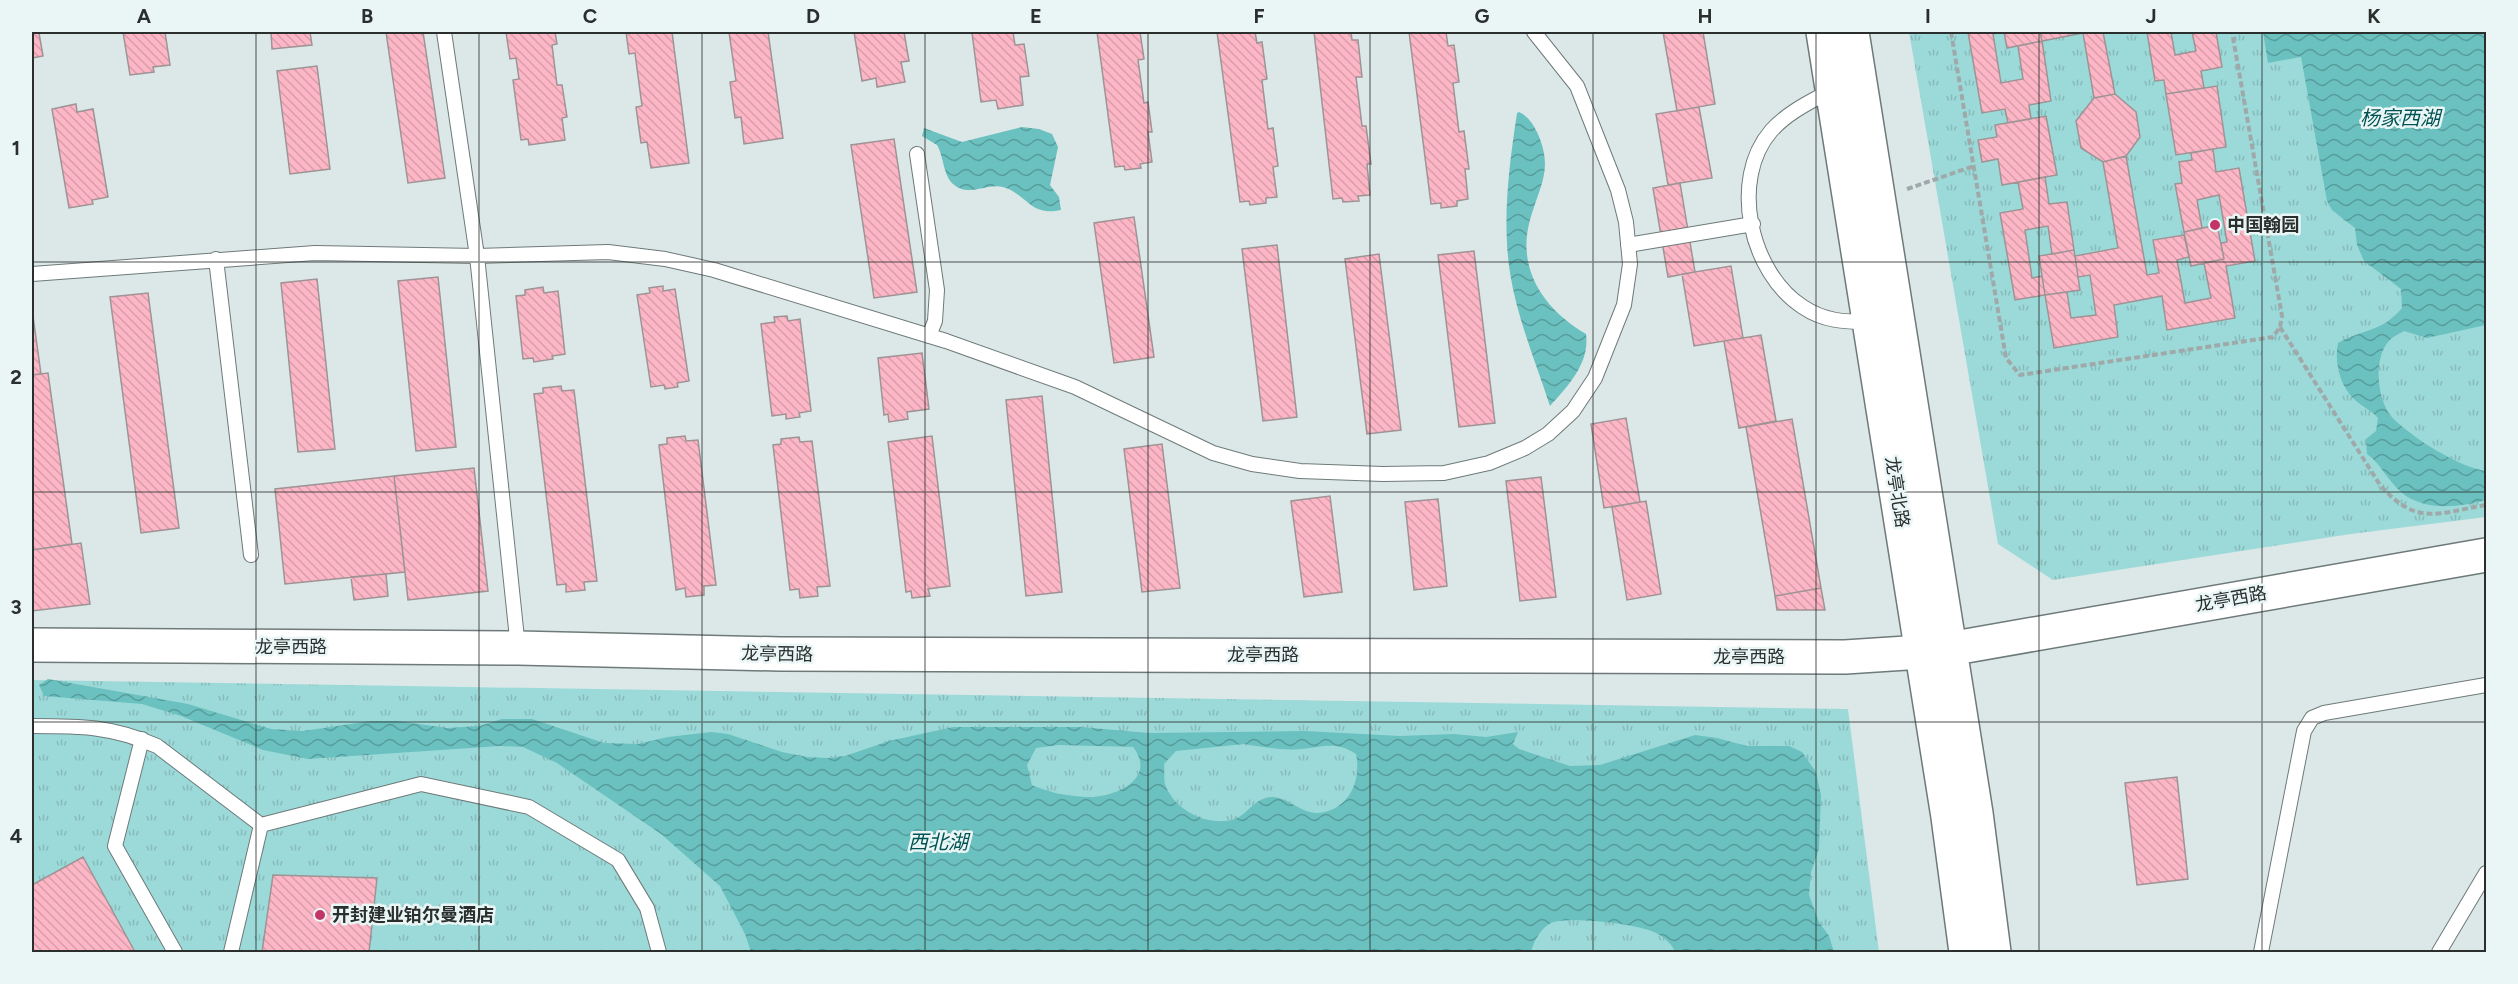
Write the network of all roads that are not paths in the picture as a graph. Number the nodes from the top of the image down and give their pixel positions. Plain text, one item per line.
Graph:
1 (444, 32) edge
2 (1534, 32) edge
3 (1824, 32) edge
4 (1852, 32) edge
5 (1833, 90) junction
6 (917, 154) dead end
7 (1753, 224) junction
8 (1628, 245) junction
9 (477, 256) junction
10 (216, 259) junction
11 (32, 274) edge
12 (1871, 322) junction
13 (929, 336) junction
14 (251, 555) dead end
15 (2487, 555) edge
16 (32, 645) edge
17 (518, 648) junction
18 (1935, 650) junction
19 (2487, 685) edge
20 (32, 726) edge
21 (142, 739) junction
22 (261, 825) junction
23 (2487, 873) edge
24 (175, 952) edge
25 (231, 952) edge
26 (659, 952) edge
27 (1966, 952) edge
28 (1994, 952) edge
29 (2261, 952) edge
30 (2439, 952) edge

1 - 9 lane
2 - 8 lane
3 - 5 street, 龙亭北路
4 - 18 street, 龙亭北路
5 - 7 lane
5 - 12 street, 龙亭北路
6 - 13 lane
7 - 8 lane
7 - 12 lane
8 - 13 lane
9 - 10 lane
9 - 13 lane
9 - 17 lane
10 - 11 lane
10 - 14 lane
12 - 18 street, 龙亭北路
15 - 18 street, 龙亭西路
16 - 17 street, 龙亭西路
17 - 18 street, 龙亭西路
18 - 27 street, 龙亭北路
18 - 28 street, 龙亭北路
19 - 29 lane
20 - 21 lane
21 - 22 lane
21 - 24 lane
22 - 25 lane
22 - 26 lane
23 - 30 lane

